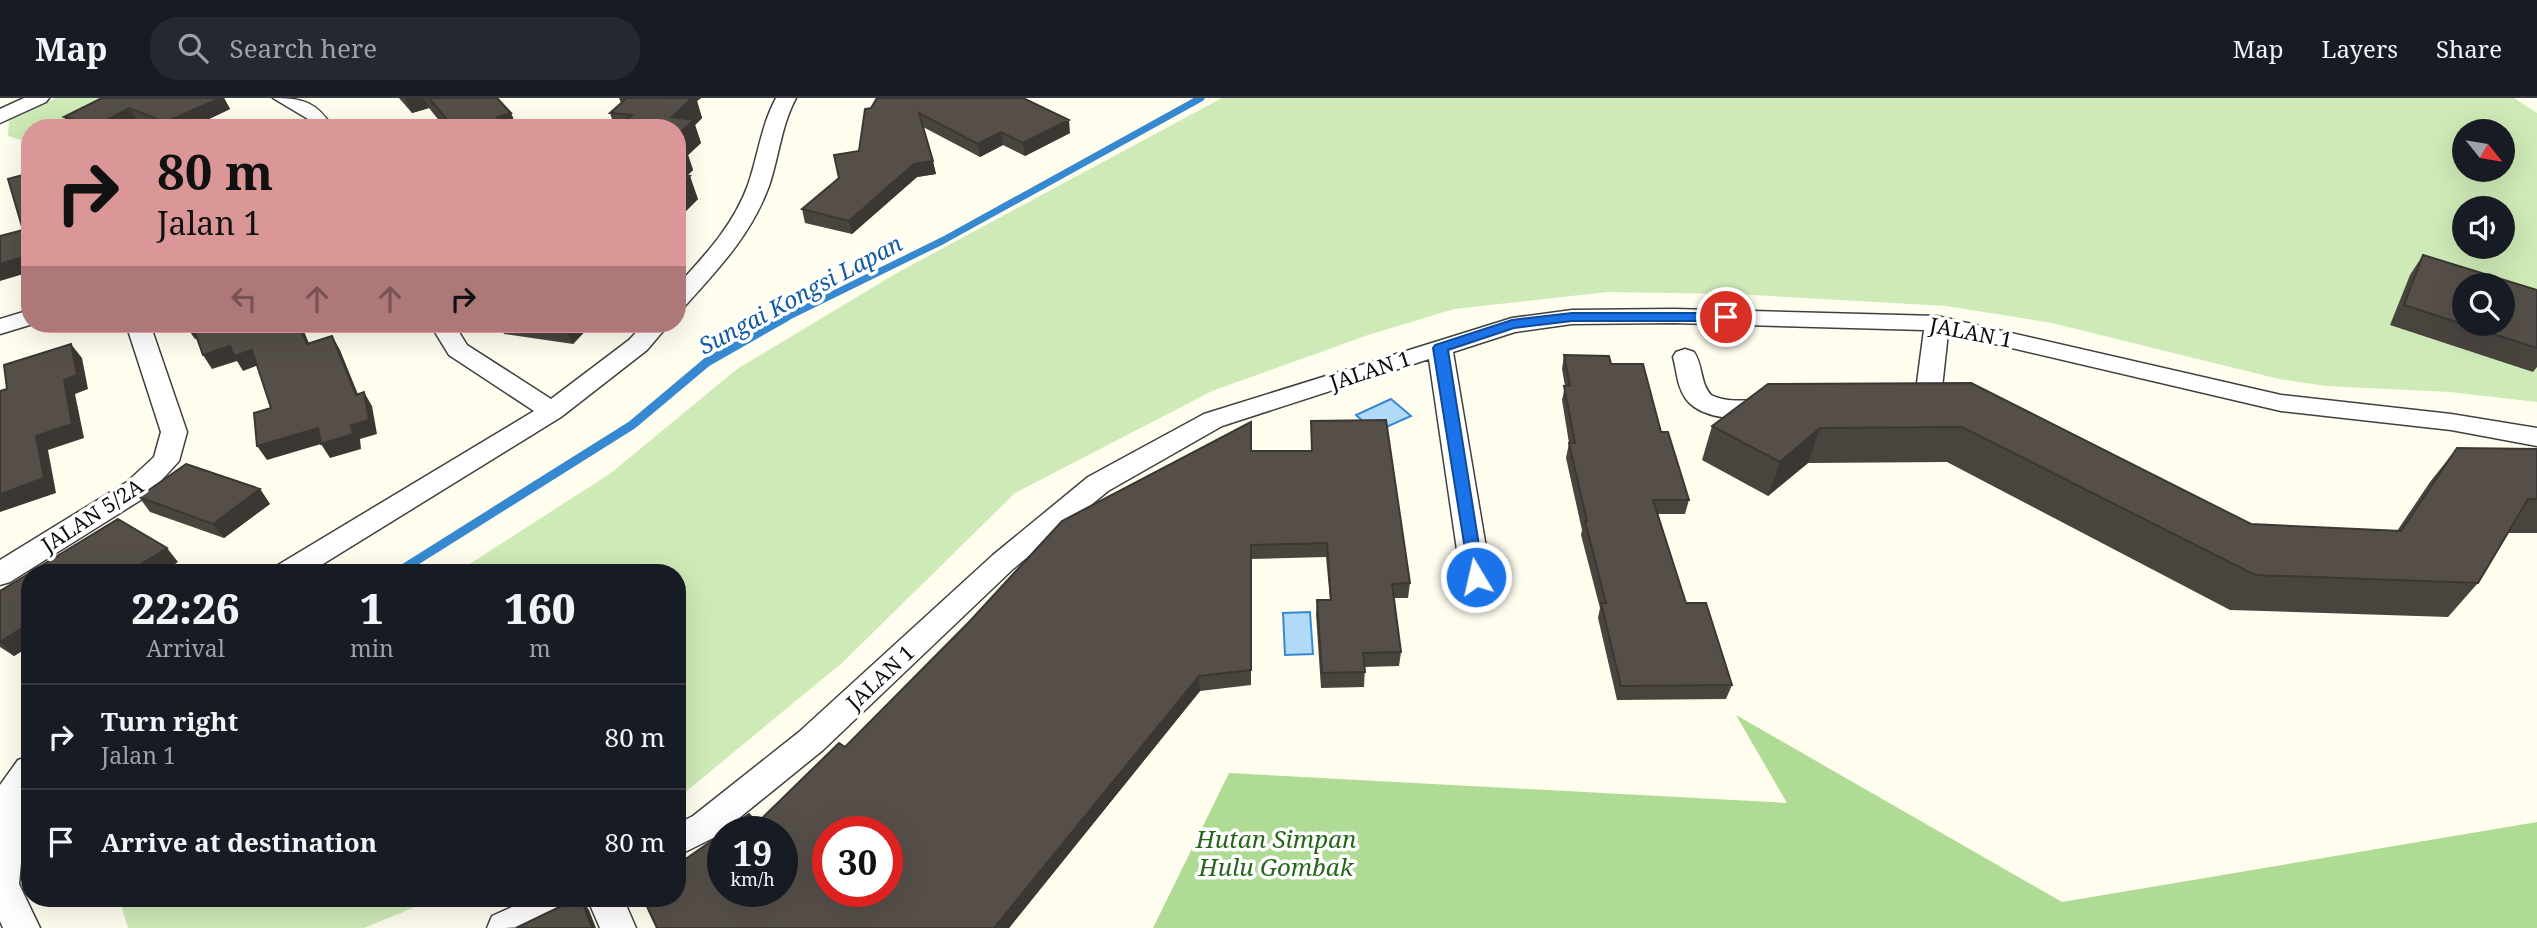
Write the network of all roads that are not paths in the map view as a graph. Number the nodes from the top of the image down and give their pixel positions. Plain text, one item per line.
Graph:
1 (39, 98) edge
2 (283, 98) edge
3 (786, 98) edge
4 (0, 117) edge
5 (317, 119) edge
6 (686, 290) edge
7 (21, 320) edge
8 (1937, 323) junction
9 (0, 327) edge
10 (141, 333) edge
11 (448, 333) edge
12 (649, 333) edge
13 (1440, 348) junction
14 (1685, 357) dead end
15 (1887, 407) edge
16 (1792, 408) edge
17 (552, 411) junction
18 (2537, 437) edge
19 (301, 564) edge
20 (0, 574) edge
21 (1476, 577) dead end
22 (21, 783) edge
23 (686, 836) edge
24 (550, 907) edge
25 (609, 907) edge
26 (22, 928) edge
27 (505, 928) edge
28 (618, 928) edge

1 - 4 street
2 - 5 street
3 - 6 street
7 - 9 street
8 - 13 street, JALAN 1
8 - 15 street
8 - 18 street, JALAN 1
10 - 20 street, JALAN 5/2A
11 - 17 street
12 - 17 street
13 - 21 street
13 - 23 street, JALAN 1
14 - 16 street
17 - 19 street
22 - 26 street
24 - 27 street
25 - 28 street

